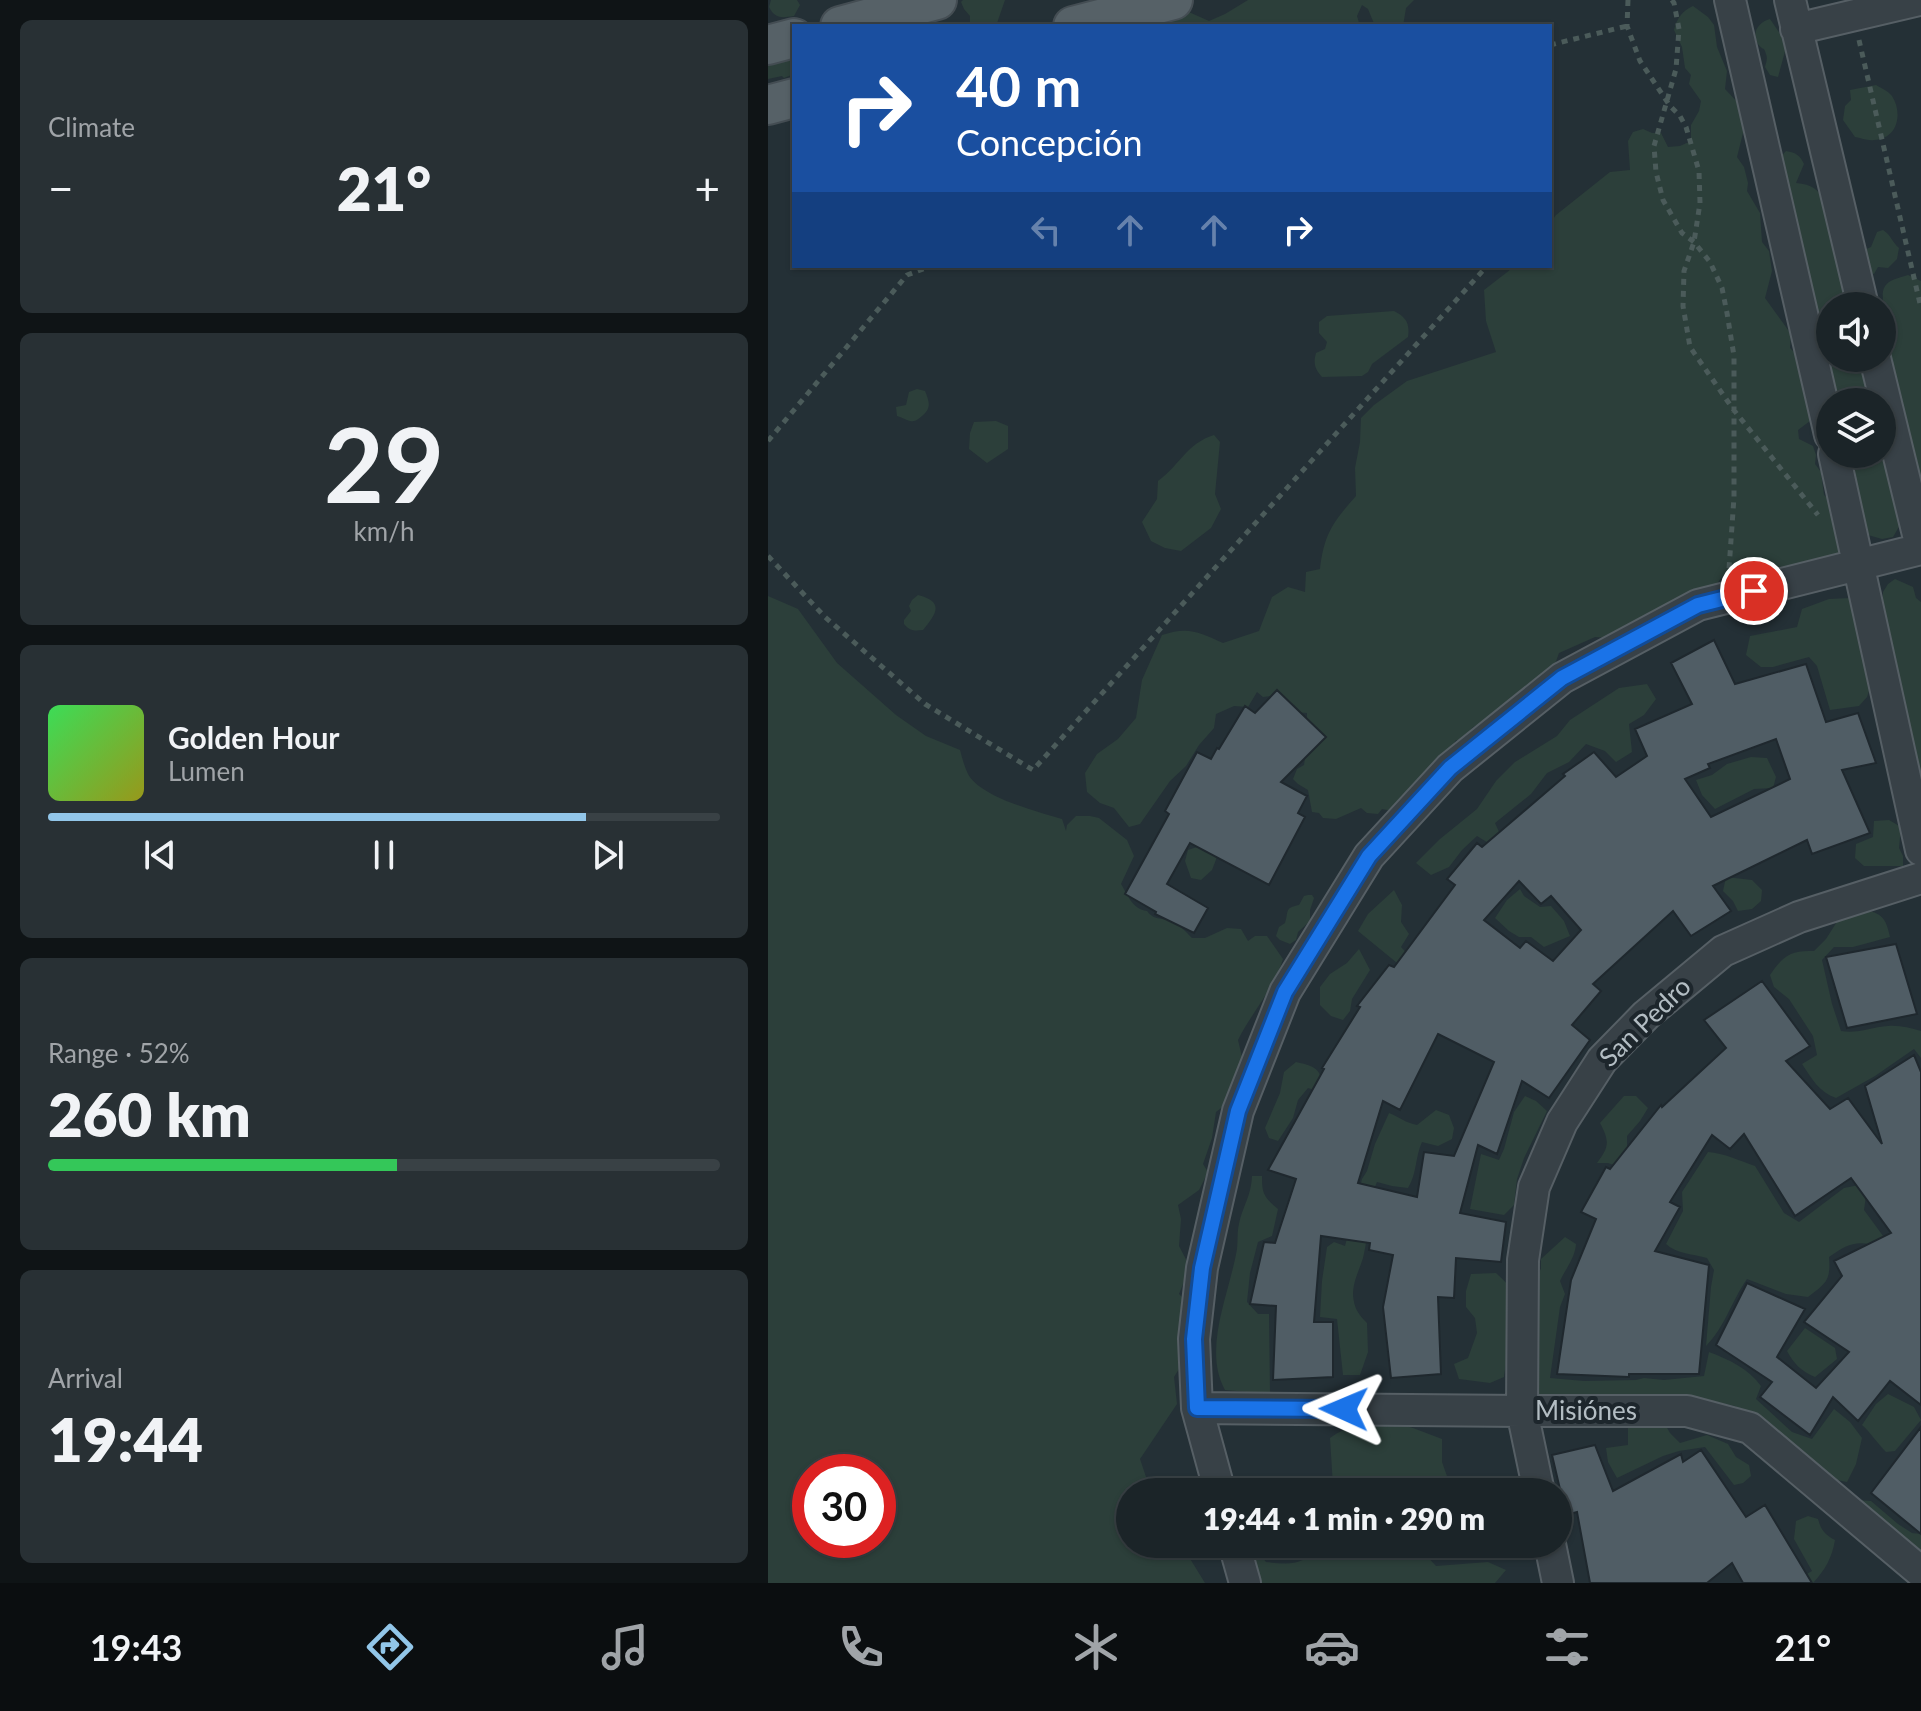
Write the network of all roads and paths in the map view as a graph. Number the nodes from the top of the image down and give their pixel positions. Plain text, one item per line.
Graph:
1 (937, 0) edge
2 (1173, 0) edge
3 (1628, 0) edge
4 (1672, 0) edge
5 (1730, 0) edge
6 (1790, 0) edge
7 (1919, 0) edge
8 (1854, 17) junction
9 (847, 24) edge
10 (1081, 24) edge
11 (1627, 26) junction
12 (1796, 29) junction
13 (792, 39) edge
14 (768, 45) edge
15 (1552, 45) edge
16 (792, 99) edge
17 (1668, 102) junction
18 (768, 105) edge
19 (1694, 242) junction
20 (926, 268) edge
21 (1485, 268) edge
22 (1860, 292) edge
23 (1921, 308) edge
24 (1878, 372) edge
25 (1819, 388) edge
26 (1733, 409) junction
27 (768, 441) edge
28 (1837, 468) edge
29 (1823, 521) dead end
30 (1921, 548) edge
31 (768, 556) edge
32 (1860, 564) junction
33 (1727, 598) junction
34 (1921, 850) edge
35 (1921, 878) edge
36 (1197, 1408) junction
37 (1522, 1411) junction
38 (1216, 1478) edge
39 (1536, 1478) edge
40 (1238, 1558) edge
41 (1553, 1558) edge
42 (1921, 1572) edge
43 (1245, 1583) edge
44 (1558, 1583) edge

1 - 9 main road
2 - 10 main road
3 - 11 path
4 - 17 path
5 - 25 street
6 - 12 street
7 - 8 street
8 - 12 street
8 - 23 path
11 - 15 path
11 - 17 path
12 - 22 street
13 - 14 main road
16 - 18 main road
17 - 19 path
17 - 19 path
19 - 26 path
19 - 26 path
20 - 27 path
21 - 31 path
24 - 30 street
26 - 29 path
26 - 33 path
28 - 32 street
30 - 32 street
32 - 33 street
32 - 34 street
33 - 36 street
35 - 37 street, San Pedro
36 - 37 street, Misiónes
36 - 38 street
37 - 39 street, San Pedro
37 - 42 street, Misiónes
40 - 43 street
41 - 44 street

